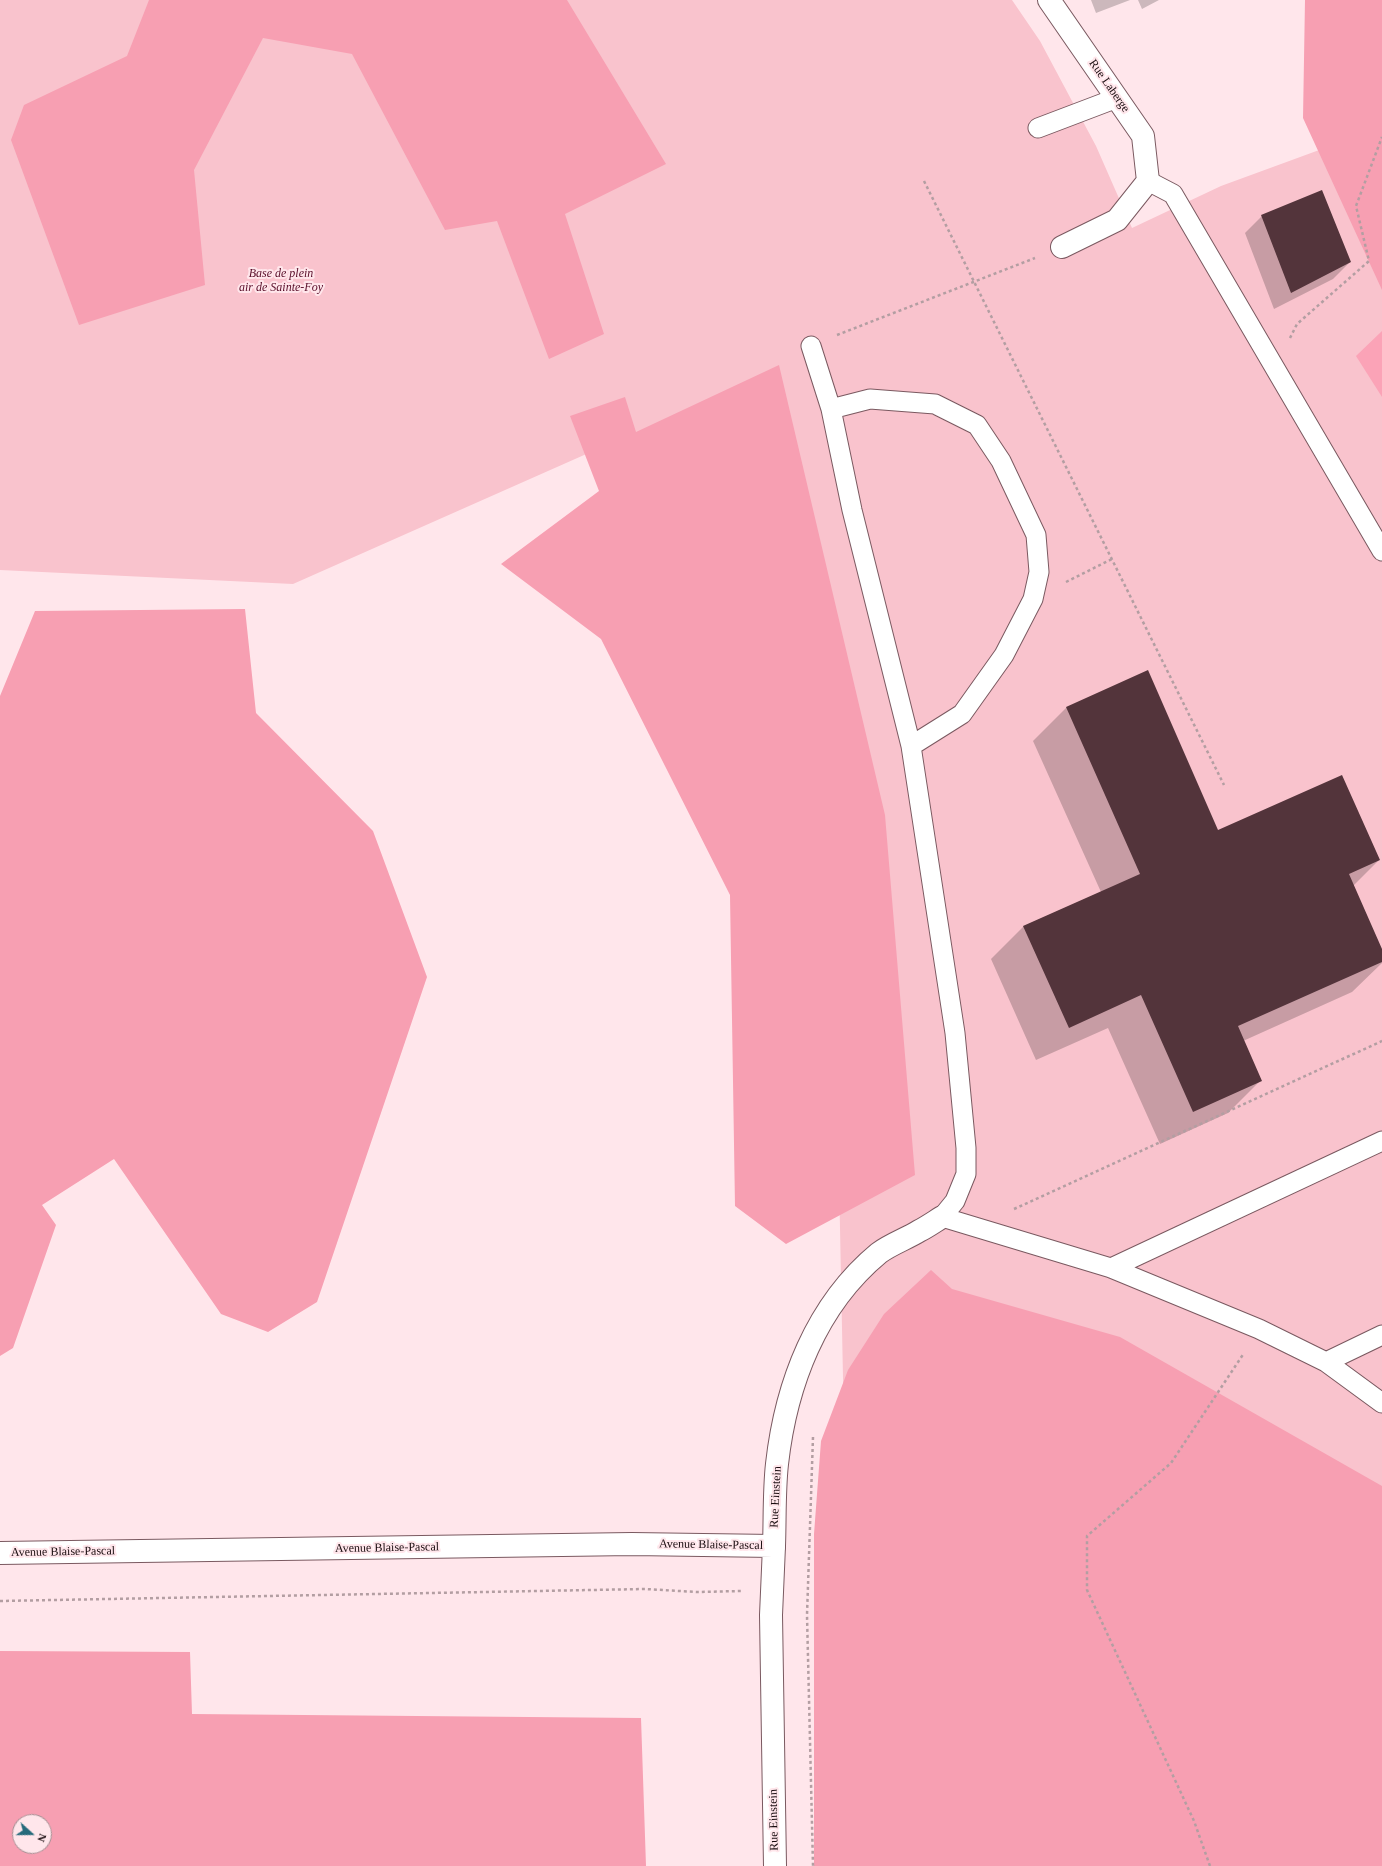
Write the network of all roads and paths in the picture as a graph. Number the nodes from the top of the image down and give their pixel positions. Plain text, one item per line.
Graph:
1 (1048, 0) edge
2 (1117, 98) junction
3 (1038, 128) dead end
4 (1382, 137) edge
5 (924, 181) dead end
6 (1148, 181) junction
7 (1062, 247) joint
8 (975, 282) junction
9 (811, 346) joint
10 (1274, 368) junction
11 (830, 409) junction
12 (1382, 551) edge
13 (1112, 559) junction
14 (1033, 599) junction
15 (911, 746) junction
16 (1224, 785) dead end
17 (1382, 1041) edge
18 (1382, 1141) edge
19 (1012, 1210) dead end
20 (942, 1217) junction
21 (1111, 1268) junction
22 (1259, 1329) junction
23 (1382, 1335) edge
24 (1326, 1362) junction
25 (1382, 1403) edge
26 (813, 1431) dead end
27 (774, 1546) junction
28 (0, 1553) edge
29 (705, 1590) dead end
30 (0, 1601) edge
31 (775, 1866) edge
32 (813, 1866) edge
33 (1210, 1866) edge

1 - 2 street, Rue Laberge
2 - 3 lane
2 - 6 street, Rue Laberge
4 - 10 path
5 - 8 path
6 - 7 street
6 - 10 lane
7 - 8 path
8 - 9 path
8 - 13 path
9 - 11 lane
10 - 12 lane
11 - 14 lane
11 - 15 lane
13 - 14 path
13 - 16 path
14 - 15 lane
15 - 20 lane
17 - 19 path
18 - 21 lane
20 - 21 lane
20 - 27 street, Rue Einstein
21 - 22 lane
22 - 24 lane
22 - 33 path
23 - 24 lane
24 - 25 lane
26 - 32 path
27 - 28 street, Avenue Blaise-Pascal
27 - 31 street, Rue Einstein
29 - 30 path

